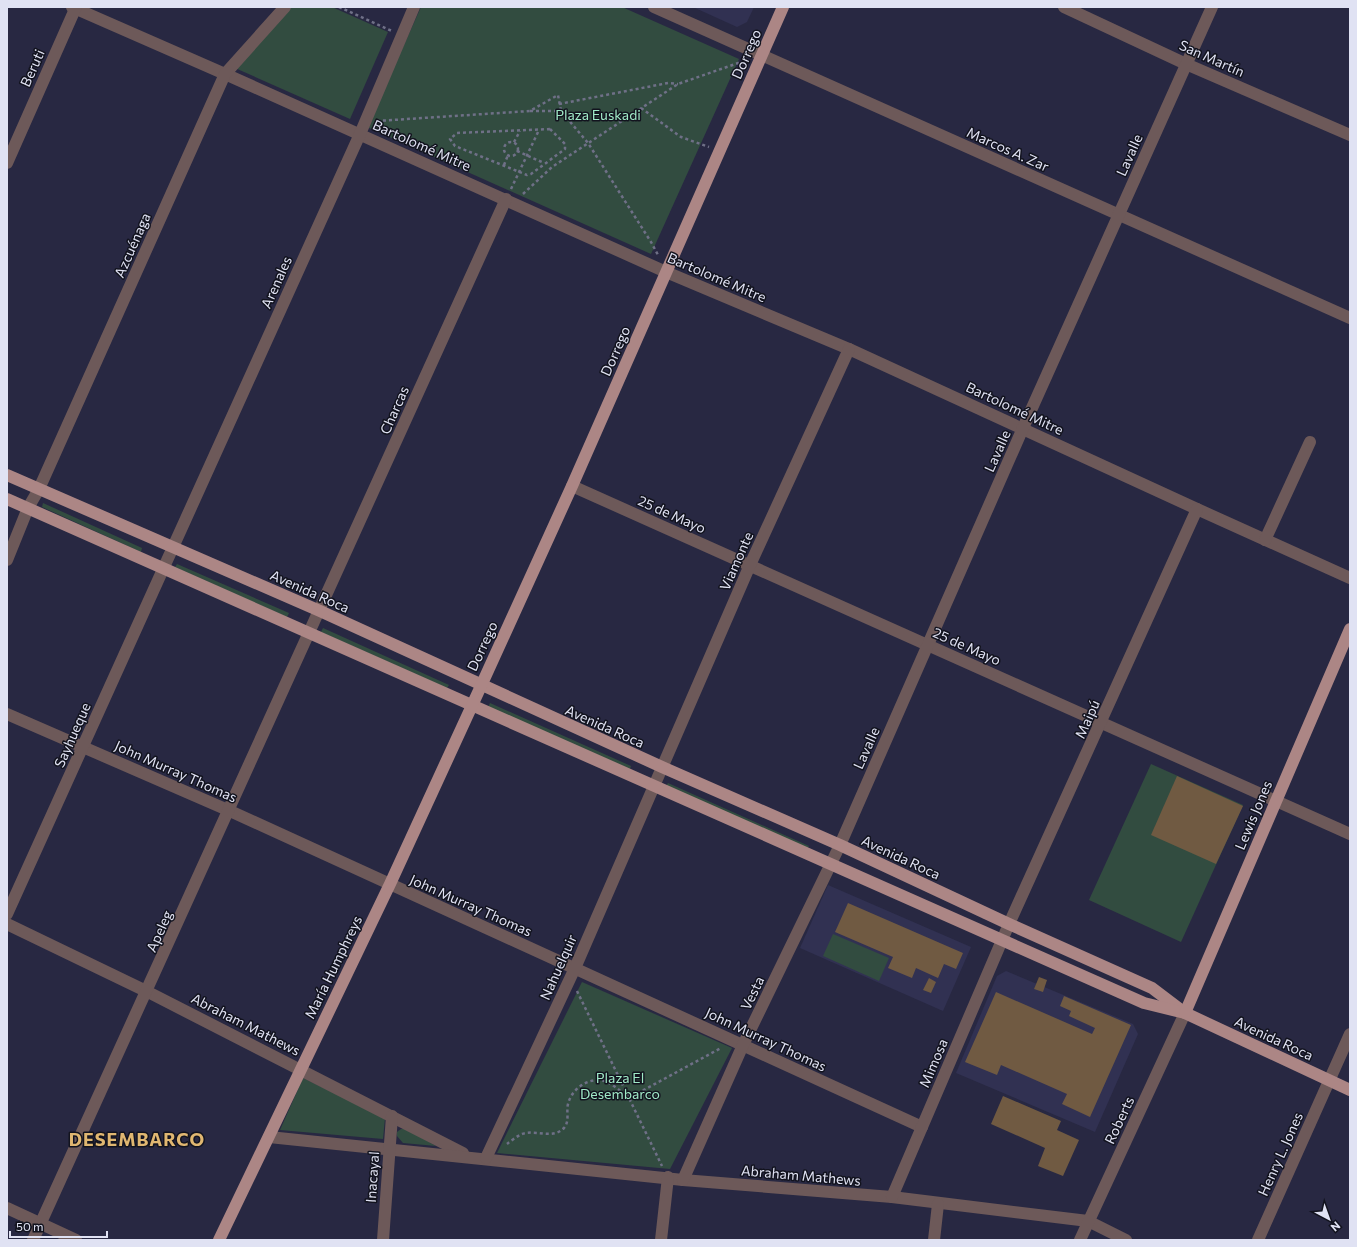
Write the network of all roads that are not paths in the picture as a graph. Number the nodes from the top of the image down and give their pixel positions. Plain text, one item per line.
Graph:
1 (74, 7) edge
2 (285, 7) edge
3 (414, 7) edge
4 (654, 7) edge
5 (783, 7) edge
6 (1064, 7) edge
7 (1212, 7) edge
8 (762, 55) junction
9 (1186, 64) junction
10 (225, 74) junction
11 (360, 134) junction
12 (1350, 135) edge
13 (7, 163) edge
14 (510, 201) junction
15 (1120, 215) junction
16 (666, 272) junction
17 (1350, 318) edge
18 (849, 349) junction
19 (1023, 428) junction
20 (1310, 442) dead end
21 (7, 475) edge
22 (572, 486) junction
23 (39, 489) junction
24 (7, 499) edge
25 (28, 508) junction
26 (1197, 510) junction
27 (1265, 540) junction
28 (172, 547) junction
29 (7, 560) edge
30 (750, 566) junction
31 (163, 568) junction
32 (1350, 578) edge
33 (320, 611) junction
34 (1350, 629) edge
35 (310, 633) junction
36 (928, 645) junction
37 (481, 686) junction
38 (472, 705) junction
39 (7, 714) edge
40 (1102, 723) junction
41 (84, 746) junction
42 (662, 767) junction
43 (654, 786) junction
44 (1275, 801) junction
45 (230, 811) junction
46 (1350, 834) edge
47 (840, 845) junction
48 (830, 864) junction
49 (390, 884) junction
50 (7, 914) edge
51 (7, 924) edge
52 (1009, 924) junction
53 (1003, 941) junction
54 (572, 972) junction
55 (148, 992) junction
56 (1185, 1014) junction
57 (1350, 1034) edge
58 (738, 1043) junction
59 (301, 1069) junction
60 (1329, 1080) junction
61 (1350, 1090) edge
62 (392, 1116) junction
63 (922, 1127) junction
64 (269, 1137) junction
65 (389, 1149) junction
66 (469, 1157) junction
67 (486, 1158) junction
68 (668, 1177) junction
69 (683, 1180) junction
70 (892, 1197) junction
71 (938, 1204) junction
72 (7, 1208) edge
73 (1088, 1221) junction
74 (42, 1224) junction
75 (33, 1240) edge
76 (76, 1240) edge
77 (220, 1240) edge
78 (383, 1240) edge
79 (661, 1240) edge
80 (934, 1240) edge
81 (1080, 1240) edge
82 (1126, 1240) edge
83 (1258, 1240) edge

1 - 10 street, Bartolomé Mitre
1 - 13 street, Beruti
2 - 10 street, Azcuénaga
3 - 11 street, Arenales
4 - 8 street, Marcos A. Zar
5 - 8 main road, Dorrego
6 - 9 street, San Martín
7 - 9 street, Lavalle
8 - 15 street, Marcos A. Zar
8 - 16 main road, Dorrego
9 - 12 street, San Martín
9 - 15 street, Lavalle
10 - 11 street, Bartolomé Mitre
10 - 23 street, Azcuénaga
11 - 14 street, Bartolomé Mitre
11 - 28 street, Arenales
14 - 16 street, Bartolomé Mitre
14 - 33 street, Charcas
15 - 17 street, Marcos A. Zar
15 - 19 street, Lavalle
16 - 18 street, Bartolomé Mitre
16 - 22 main road, Dorrego
18 - 19 street, Bartolomé Mitre
18 - 30 street, Viamonte
19 - 26 street, Bartolomé Mitre
19 - 36 street, Lavalle
20 - 27 street
21 - 23 main road, Avenida Roca
22 - 30 street, 25 de Mayo
22 - 37 main road, Dorrego
23 - 25 street, Azcuénaga
23 - 28 main road, Avenida Roca
24 - 25 main road, Avenida Roca
25 - 29 street, Azcuénaga
25 - 31 main road, Avenida Roca
26 - 27 street, Bartolomé Mitre
26 - 40 street, Maipú
27 - 32 street, Bartolomé Mitre
28 - 31 street, Arenales
28 - 33 main road, Avenida Roca
30 - 36 street, 25 de Mayo
30 - 42 street, Viamonte
31 - 35 main road, Avenida Roca
31 - 41 street, Sayhueque
33 - 35 street, Charcas
33 - 37 main road, Avenida Roca
34 - 44 main road, Lewis Jones
35 - 38 main road, Avenida Roca
35 - 45 street, Apeleg
36 - 40 street, 25 de Mayo
36 - 47 street, Lavalle
37 - 38 main road, Dorrego
37 - 42 main road, Avenida Roca
38 - 43 main road, Avenida Roca
38 - 49 main road, María Humphreys
39 - 41 street, John Murray Thomas
40 - 44 street, 25 de Mayo
40 - 52 street, Maipú
41 - 45 street, John Murray Thomas
41 - 50 street, Sayhueque
42 - 43 street, Viamonte
42 - 47 main road, Avenida Roca
43 - 48 main road, Avenida Roca
43 - 54 street, Nahuelquir
44 - 46 street, 25 de Mayo
44 - 56 main road, Lewis Jones
45 - 49 street, John Murray Thomas
45 - 55 street, Apeleg
47 - 48 street, Lavalle
47 - 52 main road, Avenida Roca
48 - 53 main road, Avenida Roca
48 - 58 street, Vesta
49 - 54 street, John Murray Thomas
49 - 59 main road, María Humphreys
51 - 55 street, Abraham Mathews
52 - 53 street, Maipú
52 - 56 main road, Avenida Roca
53 - 56 main road, Avenida Roca
53 - 63 street, Mimosa
54 - 58 street, John Murray Thomas
54 - 67 street, Nahuelquir
55 - 59 street, Abraham Mathews
55 - 74 street, Apeleg
56 - 60 main road, Avenida Roca
56 - 73 street, Roberts
57 - 60 street, Henry L. Jones
58 - 63 street, John Murray Thomas
58 - 69 street, Vesta
59 - 62 street, Abraham Mathews
59 - 64 main road, María Humphreys
60 - 61 main road, Avenida Roca
60 - 83 street, Henry L. Jones
62 - 65 street, Inacayal
62 - 66 street, Abraham Mathews
63 - 70 street, Mimosa
64 - 65 street, Abraham Mathews
64 - 77 main road, María Humphreys
65 - 66 street, Abraham Mathews
65 - 78 street, Inacayal
66 - 67 street, Abraham Mathews
67 - 68 street, Abraham Mathews
68 - 69 street, Abraham Mathews
68 - 79 street
69 - 70 street, Abraham Mathews
70 - 71 street, Abraham Mathews
71 - 73 street, Abraham Mathews
71 - 80 street
72 - 74 street
73 - 81 street, Roberts
73 - 82 street, Abraham Mathews
74 - 75 street, Apeleg
74 - 76 street

